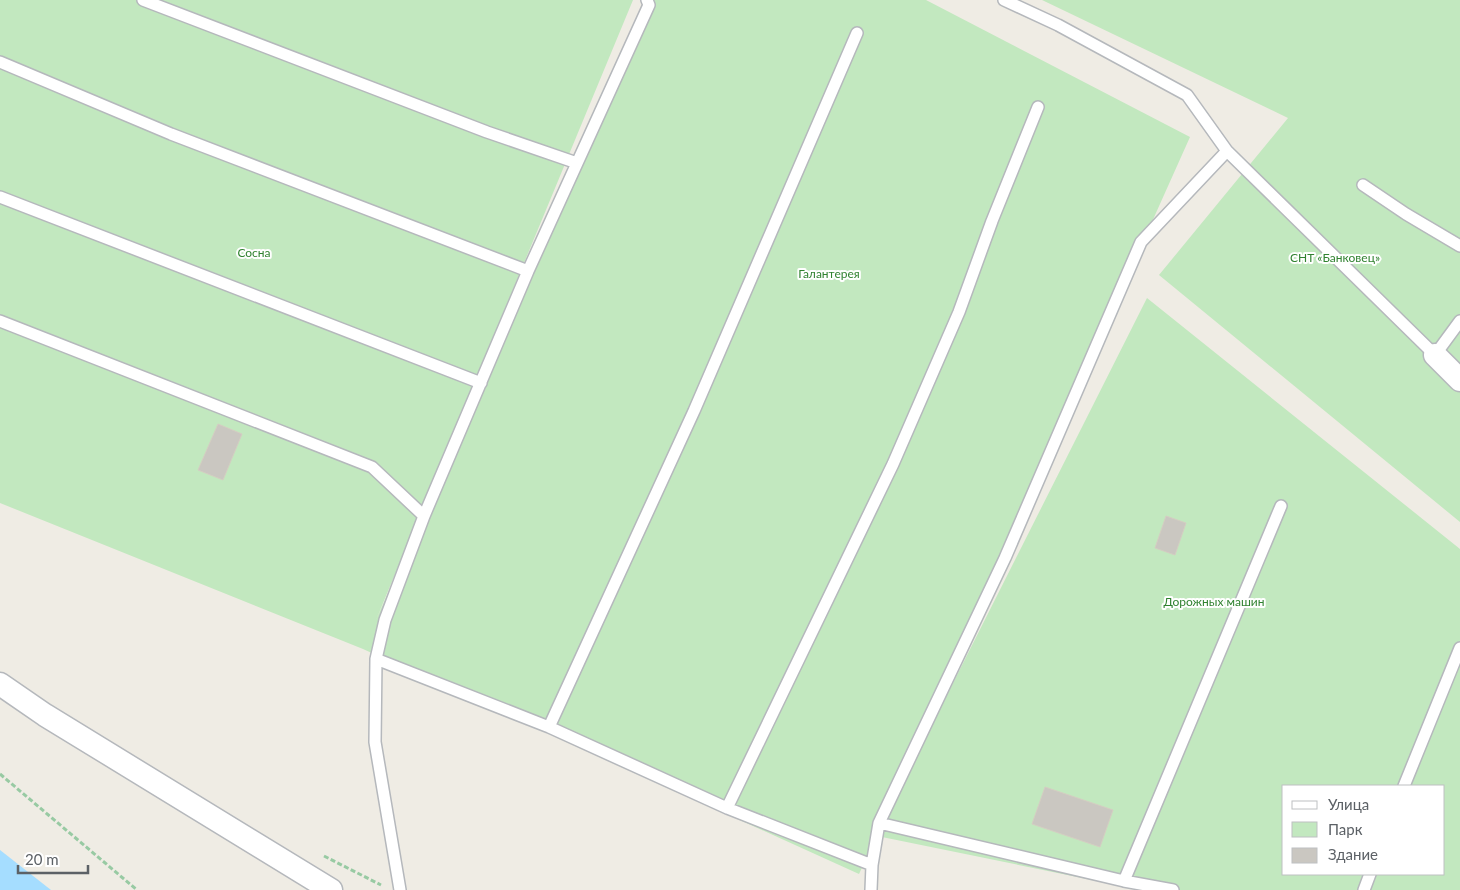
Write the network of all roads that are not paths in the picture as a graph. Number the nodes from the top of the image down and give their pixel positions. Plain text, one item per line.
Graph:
1 (143, 0) edge
2 (646, 0) edge
3 (1004, 0) edge
4 (857, 33) dead end
5 (0, 62) edge
6 (1038, 107) dead end
7 (1228, 151) junction
8 (577, 163) junction
9 (1363, 185) dead end
10 (0, 197) edge
11 (1460, 246) edge
12 (528, 271) junction
13 (0, 321) edge
14 (1460, 321) edge
15 (1435, 355) junction
16 (1460, 380) edge
17 (481, 383) junction
18 (1281, 506) dead end
19 (424, 516) junction
20 (1460, 648) edge
21 (376, 659) junction
22 (0, 684) edge
23 (549, 727) junction
24 (1404, 785) edge
25 (728, 808) junction
26 (879, 823) junction
27 (872, 866) junction
28 (1370, 875) edge
29 (1124, 880) junction
30 (331, 890) edge
31 (400, 890) edge
32 (871, 890) edge
33 (1173, 890) edge
34 (1364, 890) edge

1 - 8 lane
2 - 8 lane
3 - 7 lane
4 - 23 lane
5 - 12 lane
6 - 25 lane
7 - 15 lane
7 - 26 lane
8 - 12 lane
9 - 11 lane
10 - 17 lane
12 - 17 lane
13 - 19 lane
14 - 15 lane
15 - 16 street
17 - 19 lane
18 - 29 lane
19 - 21 lane
20 - 24 lane
21 - 23 lane
21 - 31 lane
22 - 30 street
23 - 25 lane
25 - 27 lane
26 - 27 lane
26 - 29 lane
27 - 32 lane
28 - 34 lane
29 - 33 lane

